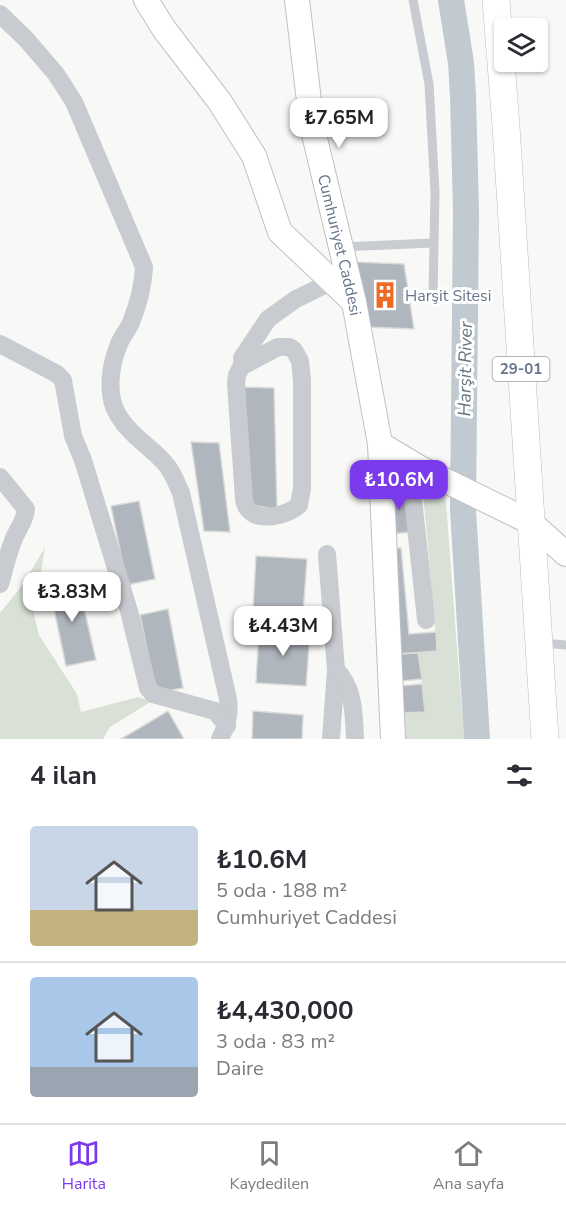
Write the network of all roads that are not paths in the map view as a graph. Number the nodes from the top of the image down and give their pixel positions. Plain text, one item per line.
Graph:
1 (146, 0) edge
2 (297, 0) edge
3 (413, 0) edge
4 (496, 0) edge
5 (0, 14) edge
6 (433, 243) junction
7 (341, 247) junction
8 (333, 280) junction
9 (433, 297) dead end
10 (354, 302) junction
11 (0, 344) edge
12 (243, 363) junction
13 (380, 444) junction
14 (415, 465) junction
15 (0, 477) edge
16 (530, 522) junction
17 (327, 554) dead end
18 (566, 554) edge
19 (0, 584) edge
20 (426, 620) dead end
21 (553, 644) edge
22 (336, 670) junction
23 (223, 733) edge
24 (331, 739) edge
25 (355, 739) edge
26 (393, 739) edge
27 (545, 739) edge

1 - 8 main road
2 - 7 main road, Cumhuriyet Caddesi
3 - 6 lane
4 - 16 main road, 29-01 / 29-01
5 - 23 street
6 - 7 lane
6 - 9 lane
7 - 10 main road, Cumhuriyet Caddesi
8 - 10 main road
8 - 12 street
10 - 13 main road, Cumhuriyet Caddesi
11 - 23 street
12 - 12 street
13 - 14 main road
13 - 26 main road, Cumhuriyet Caddesi
14 - 16 main road
14 - 20 street
15 - 19 street
16 - 18 main road
16 - 21 main road, 29-01 / 29-01
17 - 22 street
21 - 27 main road, 29-01 / 29-01
22 - 24 street
22 - 25 street

